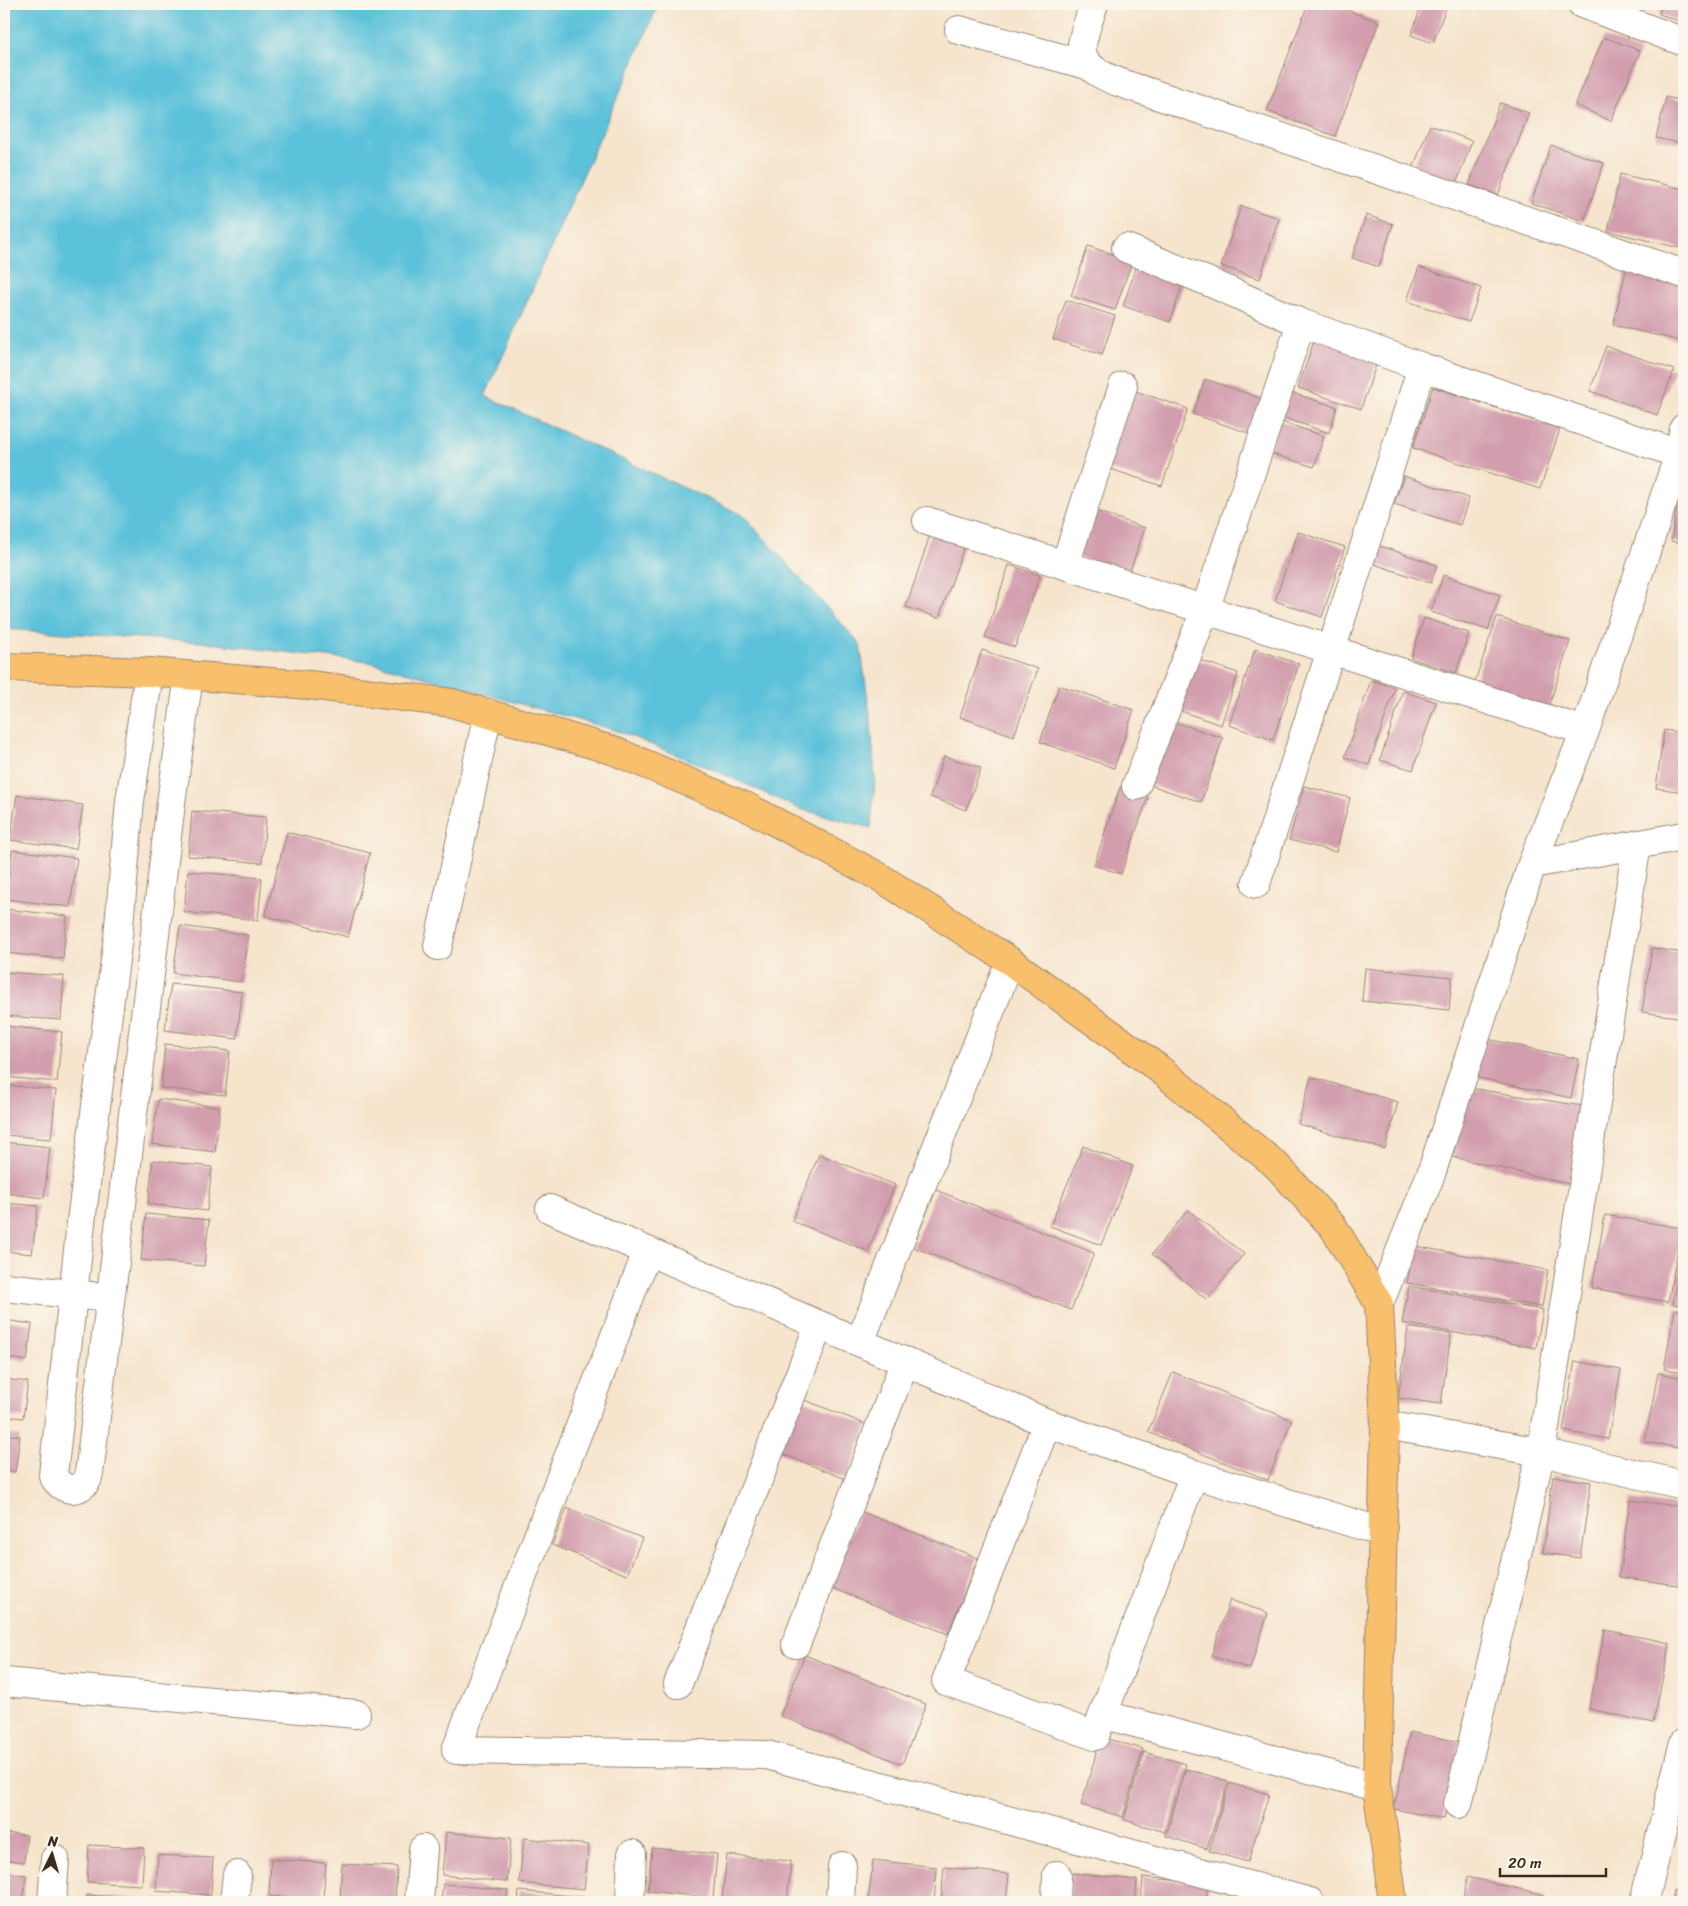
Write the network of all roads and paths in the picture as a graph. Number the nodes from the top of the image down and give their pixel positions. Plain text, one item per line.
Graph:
1 (1094, 4) edge
2 (1582, 4) edge
3 (959, 30) dead end
4 (1684, 42) edge
5 (1087, 65) junction
6 (1126, 248) dead end
7 (1684, 274) edge
8 (1301, 323) junction
9 (1422, 367) junction
10 (1123, 386) dead end
11 (1682, 441) edge
12 (927, 521) dead end
13 (1065, 565) junction
14 (1205, 610) junction
15 (1331, 650) junction
16 (4, 666) edge
17 (149, 672) junction
18 (189, 676) junction
19 (488, 713) junction
20 (1585, 731) junction
21 (1136, 786) dead end
22 (1684, 836) edge
23 (1637, 844) junction
24 (1532, 864) junction
25 (1256, 884) dead end
26 (438, 946) dead end
27 (1010, 961) junction
28 (550, 1210) dead end
29 (647, 1252) junction
30 (4, 1287) edge
31 (74, 1295) junction
32 (110, 1297) junction
33 (1380, 1304) junction
34 (819, 1325) junction
35 (860, 1342) junction
36 (905, 1361) junction
37 (1047, 1423) junction
38 (1385, 1425) junction
39 (1541, 1452) junction
40 (1194, 1474) junction
41 (1684, 1485) edge
42 (1382, 1532) junction
43 (796, 1644) dead end
44 (4, 1682) edge
45 (678, 1684) dead end
46 (356, 1714) dead end
47 (1105, 1715) junction
48 (1684, 1742) edge
49 (1377, 1787) junction
50 (1458, 1804) dead end
51 (423, 1849) dead end
52 (632, 1854) dead end
53 (55, 1859) dead end
54 (842, 1866) dead end
55 (1057, 1875) dead end
56 (237, 1876) dead end
57 (52, 1902) edge
58 (234, 1902) edge
59 (419, 1902) edge
60 (630, 1902) edge
61 (840, 1902) edge
62 (1056, 1902) edge
63 (1310, 1902) edge
64 (1393, 1902) edge
65 (1644, 1902) edge

1 - 5 street
2 - 4 street
3 - 5 street
5 - 7 street
6 - 8 street
8 - 9 street
8 - 14 street
9 - 11 street
9 - 15 street
10 - 13 street
11 - 20 street
12 - 13 street
13 - 14 street
14 - 15 street
14 - 21 street
15 - 20 street
15 - 25 street
16 - 17 main road
17 - 18 main road
17 - 31 street
18 - 19 main road
18 - 32 street
19 - 26 street
19 - 27 main road
20 - 24 street
22 - 23 street
23 - 24 street
23 - 39 street
24 - 33 street
27 - 33 main road
27 - 35 street
28 - 29 street
29 - 34 street
29 - 63 street
30 - 31 street
31 - 32 street
31 - 32 street
33 - 38 main road
34 - 35 street
34 - 45 street
35 - 36 street
36 - 37 street
36 - 43 street
37 - 40 street
37 - 47 street
38 - 39 street
38 - 42 main road
39 - 41 street
39 - 50 street
40 - 42 street
40 - 47 street
42 - 49 main road
44 - 46 street
47 - 49 street
48 - 65 street
49 - 64 main road
51 - 59 street
52 - 60 street
53 - 57 street
54 - 61 street
55 - 62 street
56 - 58 street

